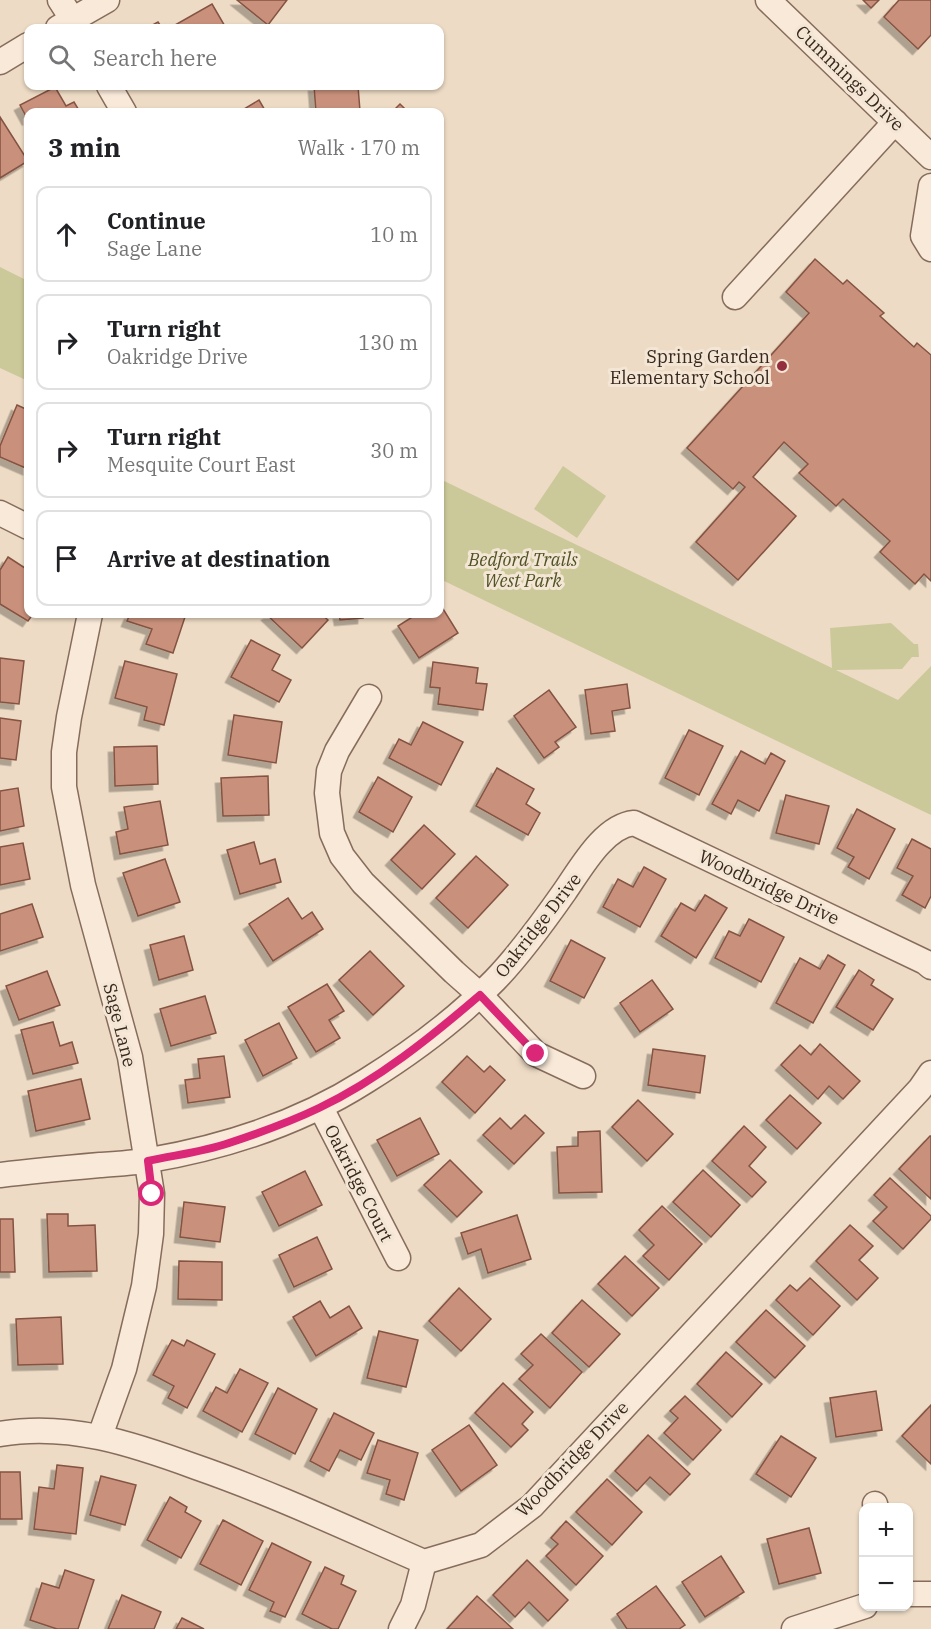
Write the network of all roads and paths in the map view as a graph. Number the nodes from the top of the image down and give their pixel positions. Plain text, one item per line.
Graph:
1 (107, 0) edge
2 (768, 0) edge
3 (67, 19) edge
4 (24, 47) edge
5 (0, 62) edge
6 (111, 90) edge
7 (122, 108) edge
8 (895, 122) junction
9 (931, 157) edge
10 (931, 186) edge
11 (931, 249) edge
12 (735, 297) dead end
13 (0, 513) edge
14 (24, 525) edge
15 (89, 618) edge
16 (369, 697) dead end
17 (607, 836) joint
18 (931, 967) edge
19 (480, 995) junction
20 (931, 1073) edge
21 (583, 1076) dead end
22 (321, 1108) junction
23 (148, 1161) junction
24 (0, 1175) edge
25 (398, 1258) dead end
26 (0, 1434) edge
27 (100, 1436) junction
28 (424, 1562) junction
29 (913, 1594) edge
30 (931, 1594) edge
31 (859, 1608) edge
32 (401, 1629) edge
33 (794, 1629) edge

1 - 3 street
2 - 8 street, Cummings Drive
4 - 5 street
6 - 7 street
8 - 9 street, Cummings Drive
8 - 12 street
10 - 11 street
13 - 14 street
15 - 23 street, Sage Lane
16 - 19 street
17 - 18 street, Woodbridge Drive
17 - 19 street, Oakridge Drive
19 - 21 street
19 - 22 street, Oakridge Drive
20 - 28 street, Woodbridge Drive
22 - 23 street, Oakridge Drive
22 - 25 street, Oakridge Court
23 - 24 street, Oakridge Drive
23 - 27 street, Sage Lane
26 - 27 street
27 - 28 street
28 - 32 street
29 - 30 street
31 - 33 street

